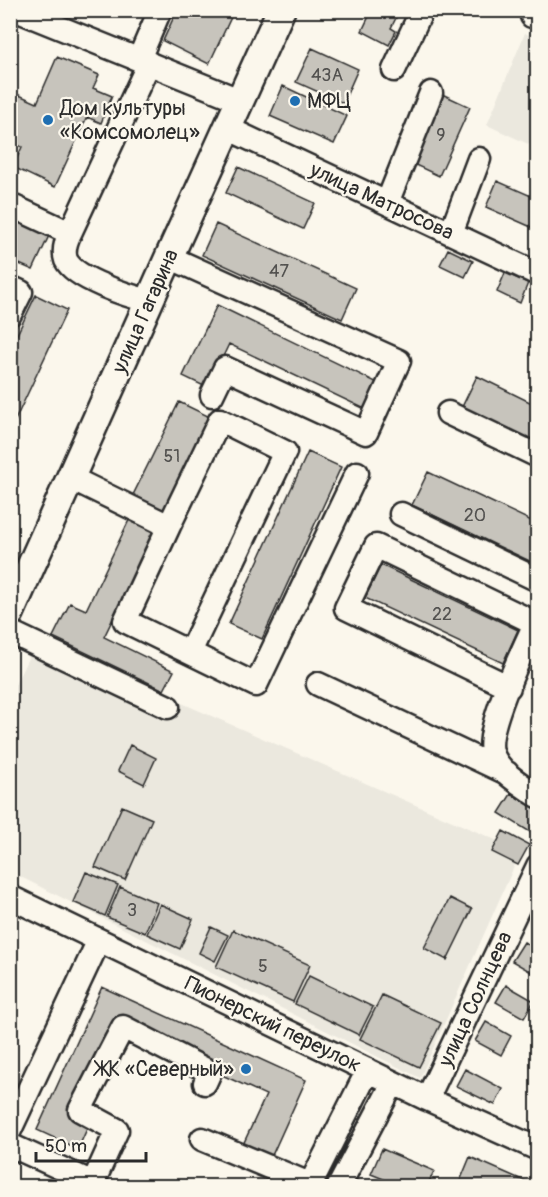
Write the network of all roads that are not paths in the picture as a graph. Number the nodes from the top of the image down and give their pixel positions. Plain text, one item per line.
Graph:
1 (16, 10) edge
2 (160, 10) edge
3 (281, 10) edge
4 (422, 10) edge
5 (144, 61) junction
6 (394, 69) dead end
7 (431, 93) dead end
8 (239, 100) junction
9 (227, 128) junction
10 (479, 159) dead end
11 (387, 203) junction
12 (10, 205) edge
13 (69, 233) junction
14 (452, 233) junction
15 (169, 256) junction
16 (537, 274) edge
17 (10, 287) edge
18 (149, 301) junction
19 (10, 314) edge
20 (212, 395) dead end
21 (448, 413) dead end
22 (537, 456) edge
23 (357, 473) dead end
24 (71, 478) junction
25 (401, 514) dead end
26 (169, 526) junction
27 (537, 580) edge
28 (10, 613) edge
29 (536, 620) edge
30 (10, 633) edge
31 (190, 652) junction
32 (318, 684) dead end
33 (509, 687) junction
34 (168, 707) dead end
35 (507, 773) junction
36 (537, 795) edge
37 (537, 866) edge
38 (10, 897) edge
39 (99, 940) junction
40 (368, 1070) junction
41 (205, 1083) dead end
42 (393, 1083) junction
43 (427, 1099) junction
44 (10, 1130) edge
45 (202, 1139) dead end
46 (10, 1145) edge
47 (537, 1149) edge
48 (312, 1186) edge
49 (339, 1186) edge

1 - 5 street
2 - 5 street
3 - 8 main road, улица Гагарина
4 - 6 street
5 - 8 street
5 - 13 street
7 - 11 street
8 - 9 main road, улица Гагарина
9 - 11 street, улица Матросова
9 - 15 main road, улица Гагарина
10 - 14 street
11 - 14 street, улица Матросова
12 - 13 street
13 - 18 street
14 - 16 street, улица Матросова
15 - 18 main road, улица Гагарина
15 - 20 street
17 - 19 street
18 - 24 main road, улица Гагарина
21 - 22 street
23 - 31 street
24 - 26 street
24 - 28 main road, улица Гагарина
25 - 27 street
26 - 31 street
26 - 31 street
29 - 33 street
29 - 33 street
30 - 34 street
32 - 35 street
33 - 35 street
35 - 36 street
37 - 43 street, улица Солнцева
38 - 39 street, Пионерский переулок
39 - 40 street, Пионерский переулок
39 - 44 street
40 - 42 street, Пионерский переулок
40 - 48 street
41 - 46 street
42 - 43 street, Пионерский переулок
42 - 49 street
43 - 47 street, Пионерский переулок
45 - 48 street

